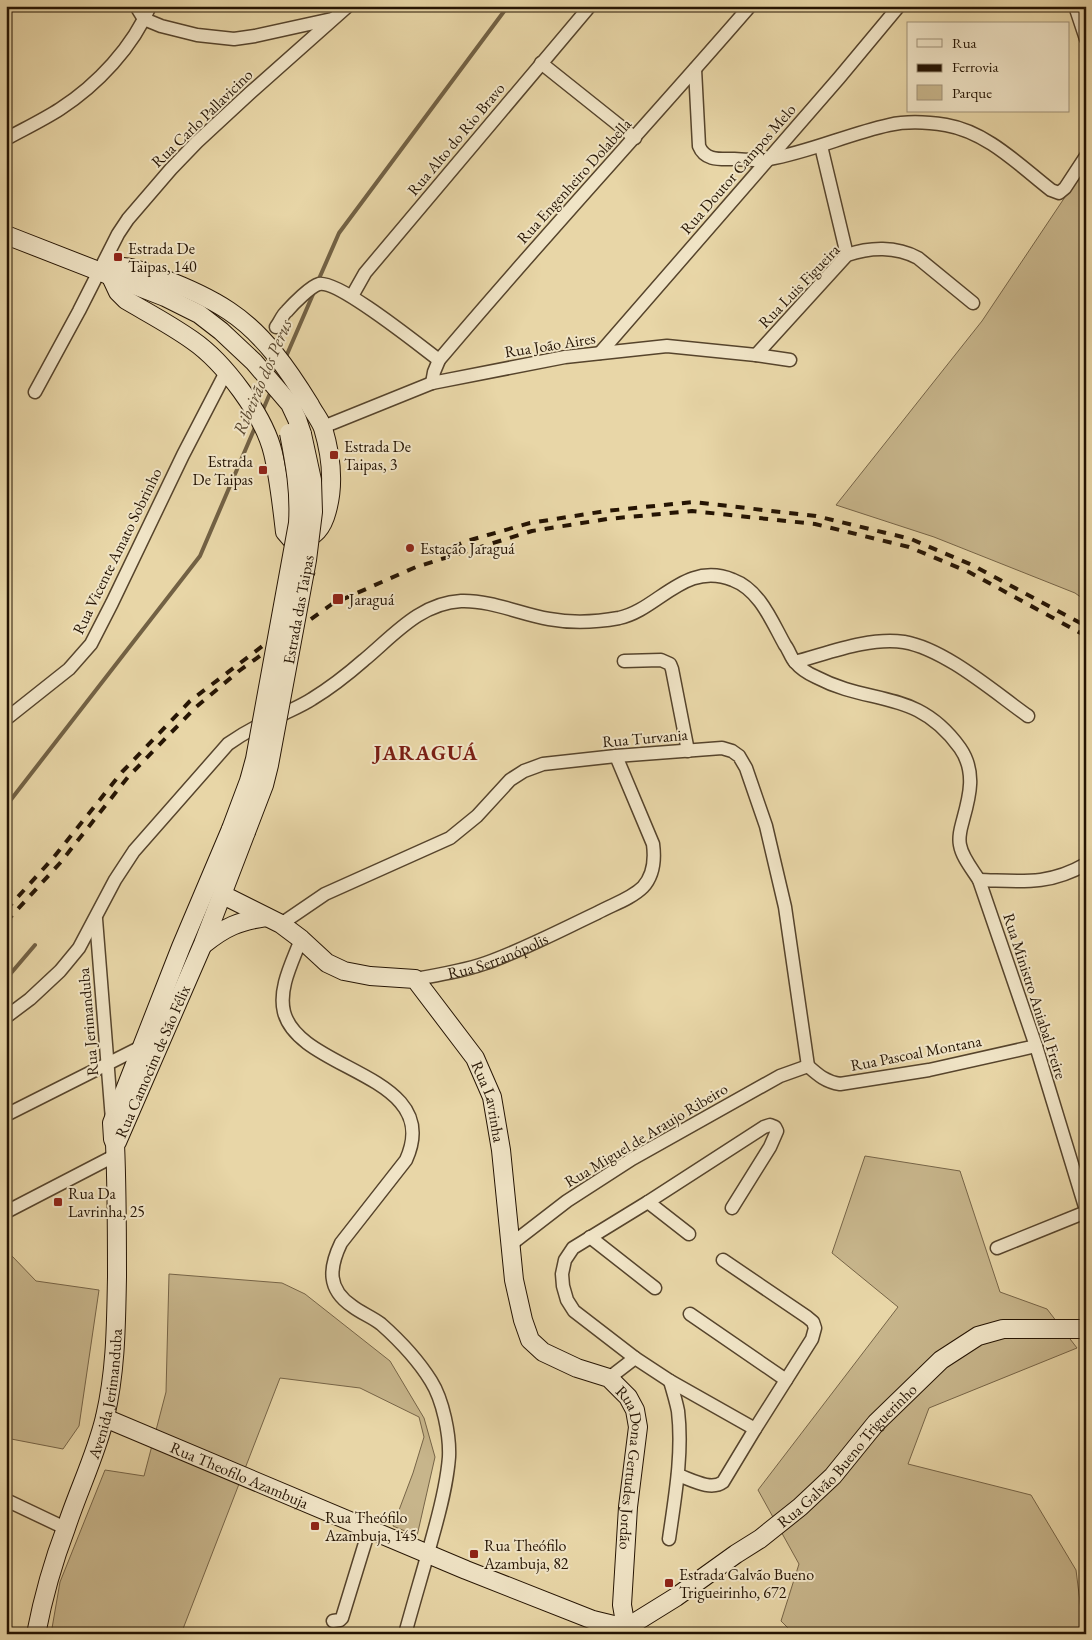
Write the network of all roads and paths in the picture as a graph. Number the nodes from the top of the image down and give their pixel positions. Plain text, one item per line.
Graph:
1 (136, 6) edge
2 (150, 6) edge
3 (348, 6) edge
4 (590, 6) edge
5 (750, 6) edge
6 (899, 6) edge
7 (1075, 6) edge
8 (334, 18) junction
9 (144, 19) junction
10 (1086, 38) edge
11 (541, 63) junction
12 (695, 70) junction
13 (635, 138) junction
14 (6, 139) edge
15 (821, 146) junction
16 (1086, 156) edge
17 (767, 160) junction
18 (6, 235) edge
19 (847, 255) junction
20 (105, 273) junction
21 (352, 296) junction
22 (973, 303) dead end
23 (276, 327) dead end
24 (600, 353) junction
25 (756, 354) junction
26 (439, 360) junction
27 (790, 360) dead end
28 (226, 372) junction
29 (432, 383) junction
30 (34, 392) dead end
31 (323, 427) junction
32 (624, 661) dead end
33 (796, 662) junction
34 (1028, 716) dead end
35 (6, 719) edge
36 (688, 751) junction
37 (616, 756) junction
38 (238, 831) junction
39 (1086, 864) edge
40 (979, 880) junction
41 (223, 895) junction
42 (96, 919) junction
43 (274, 921) junction
44 (301, 939) junction
45 (203, 944) junction
46 (416, 979) junction
47 (6, 1017) edge
48 (1036, 1046) junction
49 (141, 1047) junction
50 (107, 1064) junction
51 (808, 1066) junction
52 (6, 1115) edge
53 (112, 1123) junction
54 (115, 1150) junction
55 (648, 1202) junction
56 (732, 1208) dead end
57 (1086, 1211) edge
58 (6, 1212) edge
59 (689, 1234) dead end
60 (590, 1238) junction
61 (510, 1245) junction
62 (997, 1248) dead end
63 (723, 1260) dead end
64 (655, 1288) dead end
65 (690, 1314) dead end
66 (1086, 1329) edge
67 (635, 1358) junction
68 (609, 1378) junction
69 (786, 1380) junction
70 (670, 1381) junction
71 (104, 1418) junction
72 (755, 1429) junction
73 (678, 1475) junction
74 (6, 1500) edge
75 (65, 1528) junction
76 (369, 1530) junction
77 (670, 1539) dead end
78 (428, 1555) junction
79 (334, 1621) dead end
80 (630, 1632) edge
81 (36, 1634) edge
82 (405, 1634) edge

1 - 9 street
2 - 9 street
3 - 8 street, Rua Carlo Pallavicino
4 - 11 street, Rua Alto do Rio Bravo
5 - 12 street, Rua Engenheiro Dolabella
6 - 17 street, Rua Doutor Campos Melo
7 - 10 street
8 - 9 street
8 - 20 street, Rua Carlo Pallavicino
9 - 14 street
11 - 13 street
11 - 21 street, Rua Alto do Rio Bravo
12 - 13 street, Rua Engenheiro Dolabella
12 - 17 street
13 - 26 street, Rua Engenheiro Dolabella
15 - 16 street
15 - 17 street
15 - 19 street
17 - 24 street, Rua Doutor Campos Melo
18 - 20 main road, Estrada das Taipas
19 - 22 street, Rua Luis Figueira
19 - 25 street, Rua Luis Figueira
20 - 28 main road
20 - 30 street, Rua Carlo Pallavicino
20 - 31 main road
20 - 38 main road, Estrada das Taipas, bridge
21 - 23 street
21 - 26 street
24 - 25 street, Rua João Aires
24 - 29 street, Rua João Aires
25 - 27 street, Rua João Aires
26 - 29 street, Rua Engenheiro Dolabella
28 - 31 main road
28 - 35 street, Rua Vicente Amato Sobrinho
29 - 31 street, Rua João Aires
32 - 36 street
33 - 34 street
33 - 40 street, Rua Ministro Aniabal Freire
33 - 42 street
36 - 37 street, Rua Turvania
36 - 51 street, Rua Turvania
37 - 43 street, Rua Turvania
37 - 46 street, Rua Serranópolis
38 - 41 main road, Rua Camocim de São Félix
38 - 49 main road, Rua Camocim de São Félix
39 - 40 street
40 - 48 street, Rua Ministro Aniabal Freire
41 - 43 main road, Rua Serranópolis
41 - 45 main road, Rua Camocim de São Félix
42 - 47 street
42 - 50 street, Rua Jerimanduba
43 - 44 main road, Rua Serranópolis
43 - 45 main road
44 - 46 main road, Rua Serranópolis
44 - 78 street
45 - 54 main road, Rua Camocim de São Félix
46 - 61 main road, Rua Lavrinha
48 - 51 street, Rua Pascoal Montana
48 - 57 street, Rua Ministro Aniabal Freire
49 - 50 street
49 - 53 main road, Rua Camocim de São Félix
50 - 52 street
50 - 53 street, Rua Jerimanduba
51 - 61 street, Rua Miguel de Araujo Ribeiro
53 - 54 main road, Rua Camocim de São Félix
54 - 58 street
54 - 71 main road, Avenida Jerimanduba
55 - 56 street
55 - 59 street
55 - 60 street
57 - 62 street
60 - 64 street
60 - 67 street
61 - 68 main road, Rua Dona Gertudes Jordão
63 - 69 street
65 - 69 street
66 - 80 main road, Rua Galvão Bueno Triguerinho
67 - 68 street
67 - 70 street
68 - 80 main road, Rua Dona Gertudes Jordão
69 - 72 street
70 - 72 street
70 - 73 street
71 - 75 main road, Avenida Jerimanduba
71 - 76 main road, Rua Theofilo Azambuja
72 - 73 street
73 - 77 street
74 - 75 street
75 - 81 main road, Avenida Jerimanduba
76 - 78 main road, Rua Theofilo Azambuja
76 - 79 street
78 - 80 main road, Rua Theofilo Azambuja
78 - 82 street

